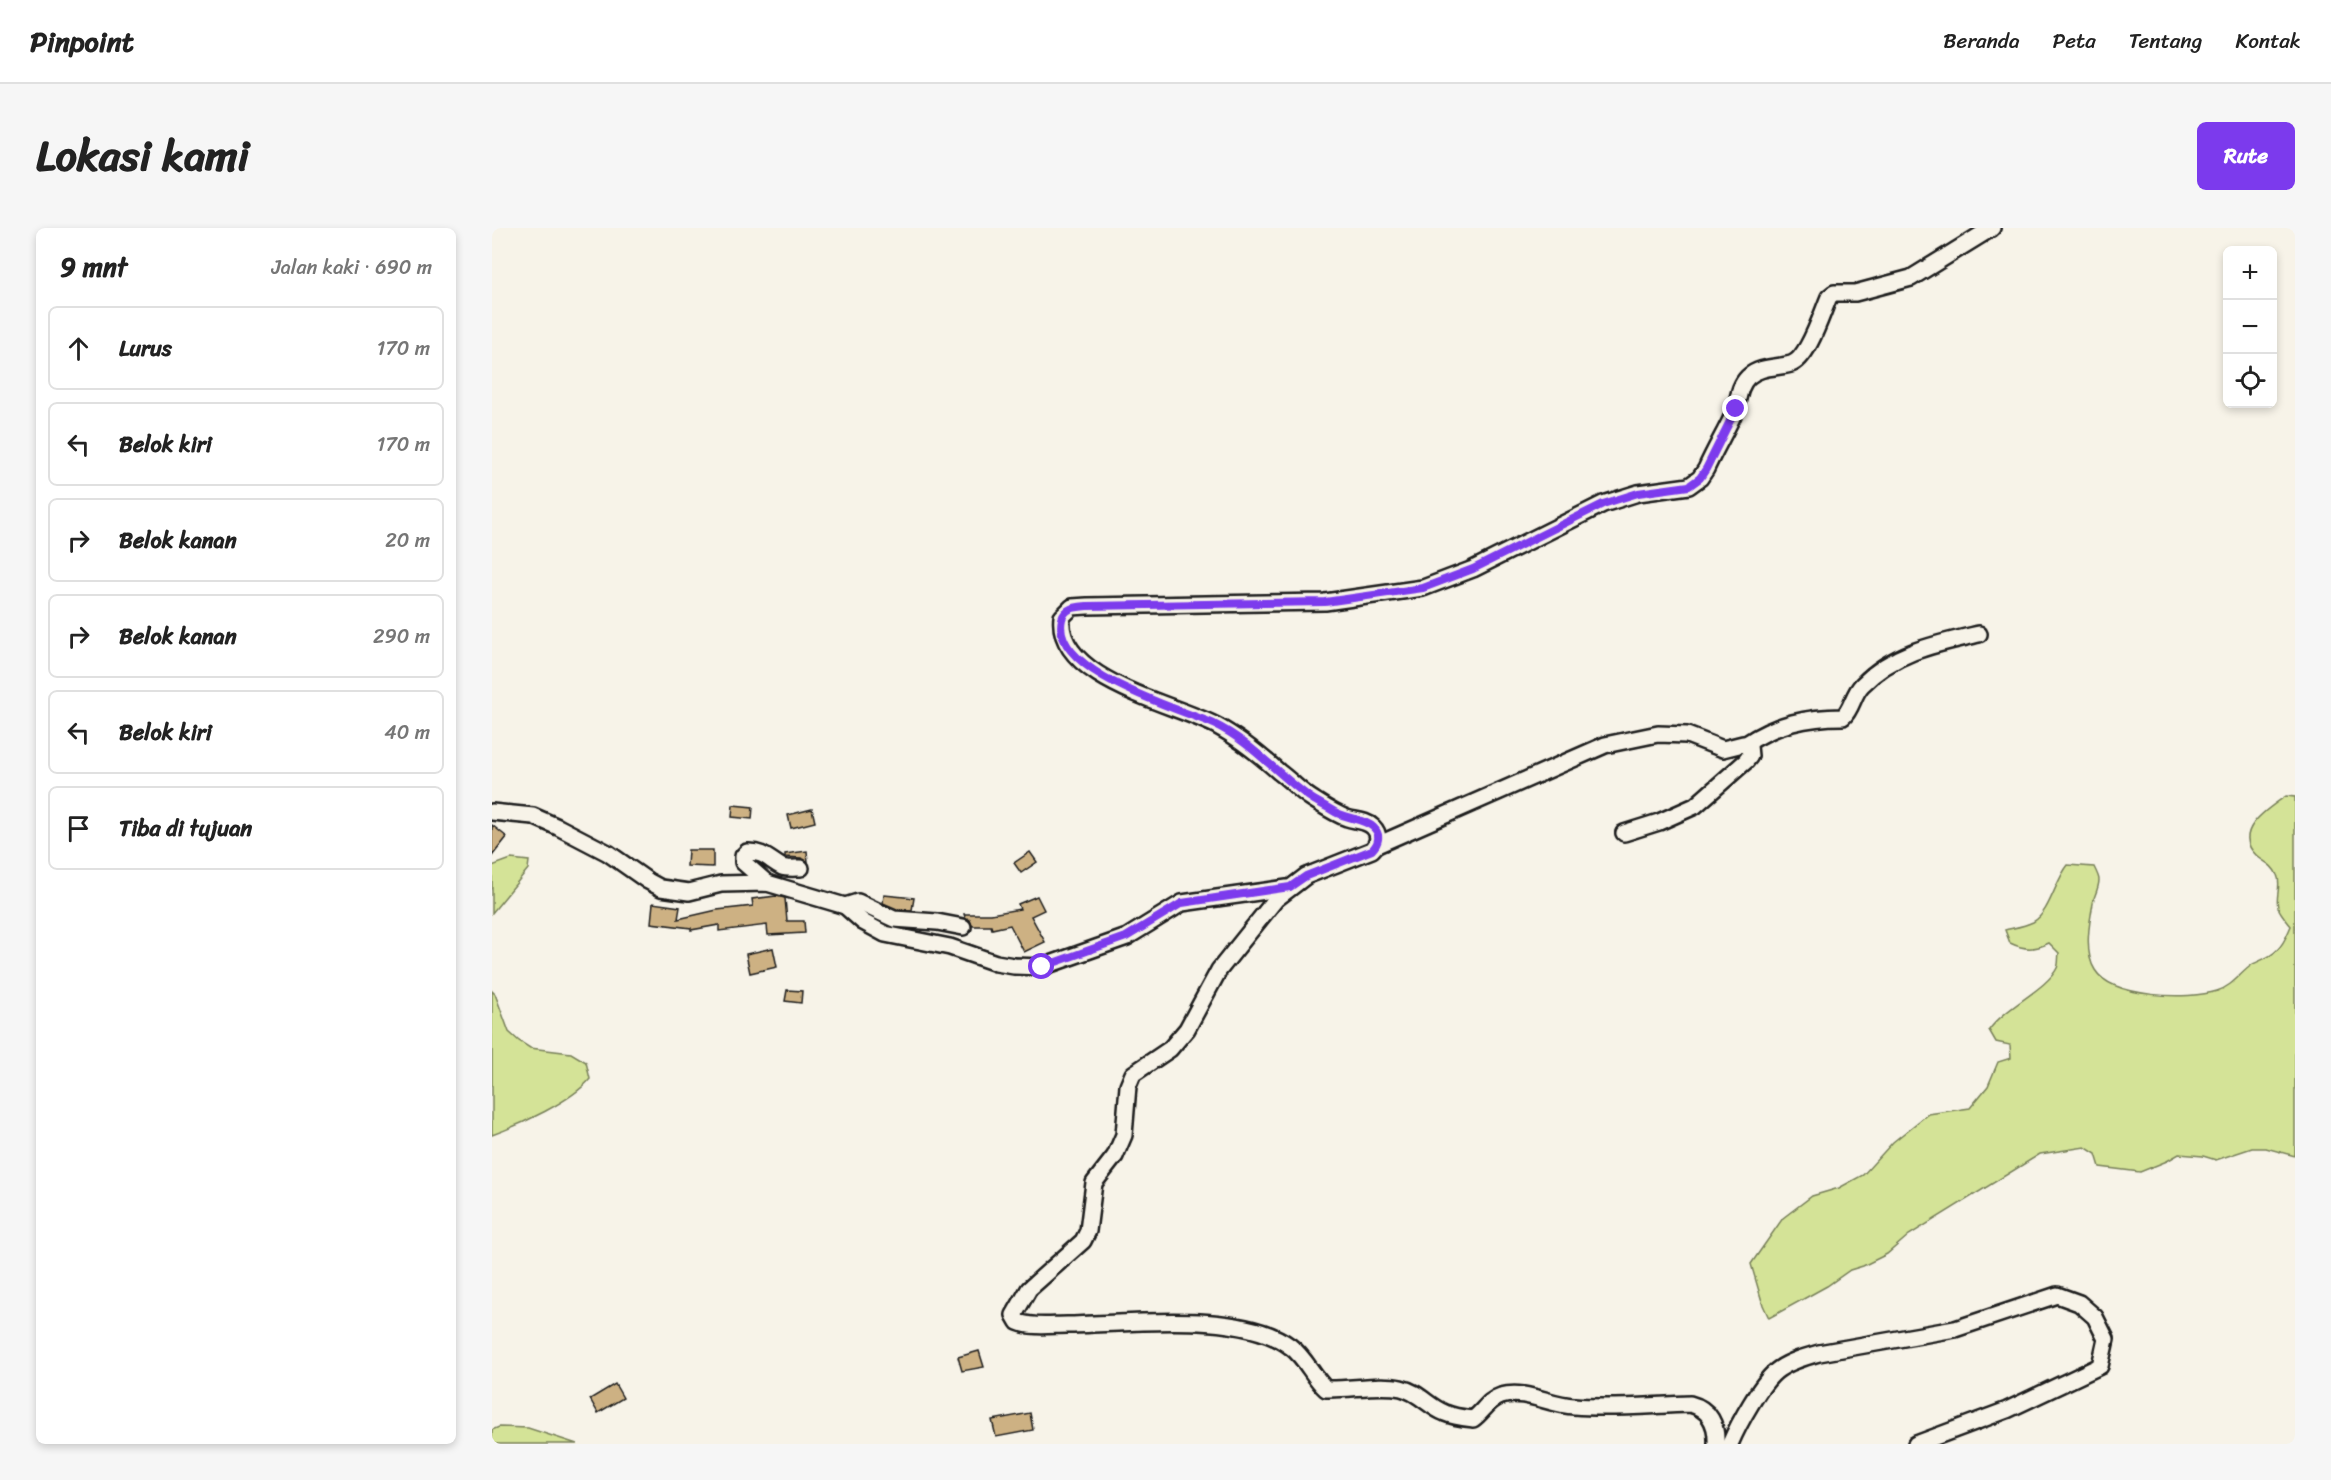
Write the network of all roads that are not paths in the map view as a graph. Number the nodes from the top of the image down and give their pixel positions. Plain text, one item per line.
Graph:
1 (1992, 228) edge
2 (1979, 634) dead end
3 (1746, 744) junction
4 (492, 812) edge
5 (1624, 833) dead end
6 (1377, 845) junction
7 (801, 868) dead end
8 (767, 883) junction
9 (1290, 887) junction
10 (845, 906) junction
11 (963, 927) dead end
12 (1716, 1444) edge
13 (1730, 1444) edge
14 (1916, 1444) edge

1 - 6 street
2 - 3 street
3 - 5 street
3 - 6 street
4 - 8 street
6 - 9 street
7 - 8 street
8 - 10 street
9 - 10 street
9 - 12 street
10 - 11 street
13 - 14 street

